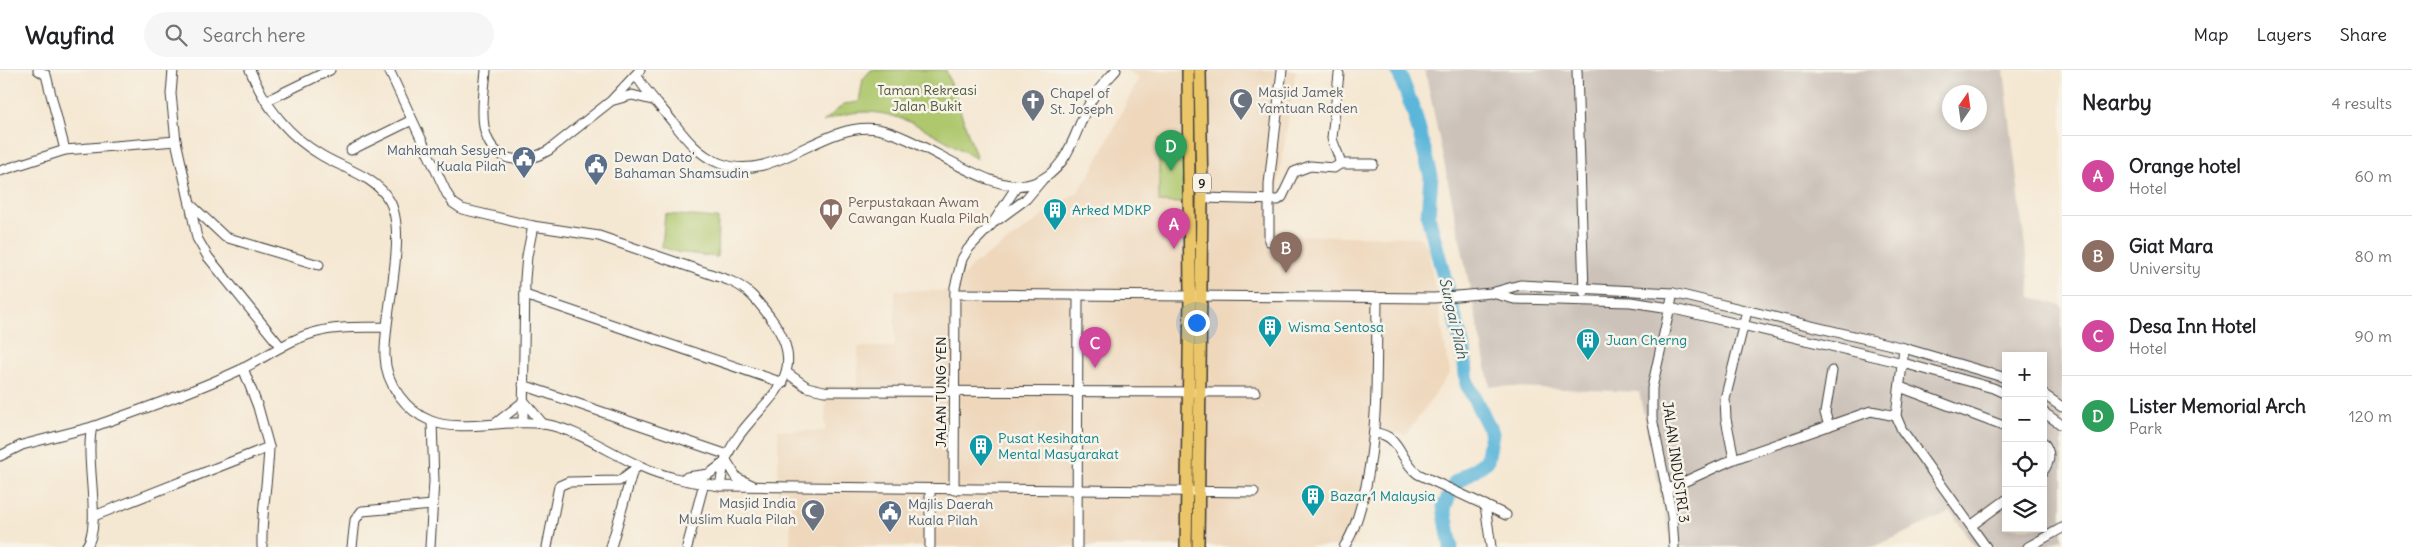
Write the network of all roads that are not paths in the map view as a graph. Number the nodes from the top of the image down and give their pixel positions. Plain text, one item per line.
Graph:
1 (38, 70) edge
2 (173, 70) edge
3 (250, 70) edge
4 (330, 70) edge
5 (389, 70) edge
6 (486, 70) edge
7 (1116, 70) edge
8 (1188, 70) edge
9 (1200, 70) edge
10 (1282, 70) edge
11 (1577, 70) edge
12 (639, 72) edge
13 (1339, 74) dead end
14 (632, 95) junction
15 (266, 101) junction
16 (611, 101) junction
17 (656, 103) junction
18 (412, 120) junction
19 (176, 141) junction
20 (65, 150) junction
21 (351, 150) dead end
22 (1340, 164) junction
23 (1373, 164) dead end
24 (0, 171) edge
25 (1044, 178) junction
26 (1016, 186) junction
27 (1202, 198) junction
28 (1269, 200) junction
29 (190, 204) junction
30 (993, 223) junction
31 (533, 226) junction
32 (1269, 242) dead end
33 (319, 265) dead end
34 (1584, 288) junction
35 (1491, 293) junction
36 (1673, 293) junction
37 (955, 294) junction
38 (525, 295) junction
39 (1078, 295) junction
40 (1195, 296) junction
41 (1377, 297) junction
42 (1584, 301) junction
43 (1670, 308) junction
44 (1747, 311) junction
45 (1744, 325) junction
46 (386, 327) junction
47 (281, 347) junction
48 (1904, 348) junction
49 (1902, 362) junction
50 (243, 368) junction
51 (1832, 371) dead end
52 (787, 372) junction
53 (2002, 377) edge
54 (783, 383) junction
55 (523, 385) junction
56 (1900, 387) junction
57 (955, 390) junction
58 (1078, 391) junction
59 (1194, 392) junction
60 (1255, 392) dead end
61 (2002, 392) edge
62 (2047, 397) edge
63 (523, 401) junction
64 (2062, 407) edge
65 (2047, 415) edge
66 (1896, 416) junction
67 (432, 422) junction
68 (523, 422) junction
69 (496, 423) junction
70 (543, 424) junction
71 (2002, 425) edge
72 (2062, 425) edge
73 (1829, 426) junction
74 (92, 427) junction
75 (1375, 433) junction
76 (269, 447) junction
77 (2047, 447) edge
78 (0, 456) edge
79 (726, 459) junction
80 (1734, 459) junction
81 (2047, 463) edge
82 (635, 469) junction
83 (660, 475) junction
84 (704, 483) junction
85 (720, 486) junction
86 (767, 488) junction
87 (930, 490) junction
88 (954, 490) junction
89 (1666, 490) junction
90 (1077, 491) junction
91 (1193, 492) junction
92 (1254, 492) dead end
93 (2002, 503) edge
94 (433, 505) junction
95 (1485, 505) junction
96 (1506, 515) dead end
97 (94, 516) junction
98 (1972, 525) junction
99 (2062, 528) edge
100 (86, 547) edge
101 (262, 547) edge
102 (352, 547) edge
103 (430, 547) edge
104 (547, 547) edge
105 (611, 547) edge
106 (687, 547) edge
107 (930, 547) edge
108 (1077, 547) edge
109 (1186, 547) edge
110 (1198, 547) edge
111 (1344, 547) edge
112 (1491, 547) edge
113 (1674, 547) edge
114 (1986, 547) edge
115 (2028, 547) edge

1 - 20 street
2 - 19 street
3 - 15 street
4 - 15 street
5 - 18 street
6 - 16 street
7 - 25 street
8 - 40 main road, 9
9 - 27 main road, 9
10 - 28 street
11 - 34 street
12 - 14 street
12 - 16 street
12 - 17 street
13 - 22 street
14 - 16 street
14 - 17 street
15 - 46 street
17 - 26 street
18 - 21 street
18 - 31 street
19 - 20 street
19 - 29 street
20 - 24 street
22 - 23 street
22 - 28 street
25 - 26 street
25 - 30 street
26 - 30 street
27 - 28 street
27 - 40 main road, 9
28 - 32 street
29 - 33 street
29 - 47 street
30 - 37 street, JALAN TUNG YEN
31 - 38 street
31 - 52 street
34 - 35 street
34 - 36 street
34 - 42 street
35 - 41 street
35 - 42 street
36 - 43 street, JALAN INDUSTRI 3
36 - 44 street
37 - 39 street
37 - 57 street, JALAN TUNG YEN
38 - 54 street
38 - 55 street
39 - 40 street
39 - 58 street
40 - 41 street
40 - 59 main road, 9
41 - 75 street
42 - 43 street
43 - 45 street
43 - 89 street, JALAN INDUSTRI 3
44 - 45 street
44 - 48 street
45 - 49 street
45 - 80 street
46 - 47 street
46 - 67 street
47 - 50 street
48 - 49 street
48 - 53 street
49 - 56 street
49 - 61 street
50 - 74 street
50 - 76 street
51 - 73 street
52 - 54 street
52 - 57 street
54 - 79 street
55 - 63 street
55 - 79 street
56 - 66 street
56 - 71 street
57 - 58 street
57 - 88 street, JALAN TUNG YEN
58 - 59 street
58 - 90 street
59 - 60 street
59 - 91 main road, 9
62 - 64 street
63 - 68 street
63 - 69 street
63 - 70 street
65 - 72 street
66 - 73 street
66 - 98 street
67 - 69 street
67 - 94 street
68 - 69 street
68 - 70 street
70 - 82 street
73 - 80 street
74 - 78 street
74 - 97 street
75 - 95 street
75 - 111 street
76 - 97 street
76 - 101 street
77 - 81 street
79 - 83 street
79 - 85 street
79 - 86 street
80 - 89 street
82 - 83 street
82 - 104 street
82 - 105 street
83 - 84 street
84 - 85 street
84 - 106 street
85 - 86 street
86 - 87 street
87 - 88 street
87 - 107 street
88 - 90 street
89 - 113 street, JALAN INDUSTRI 3
90 - 91 street
90 - 108 street
91 - 92 street
91 - 109 main road, 9
91 - 110 main road, 9
93 - 98 street
94 - 102 street
94 - 103 street
95 - 96 street
95 - 112 street
97 - 100 street
98 - 114 street
99 - 115 street

